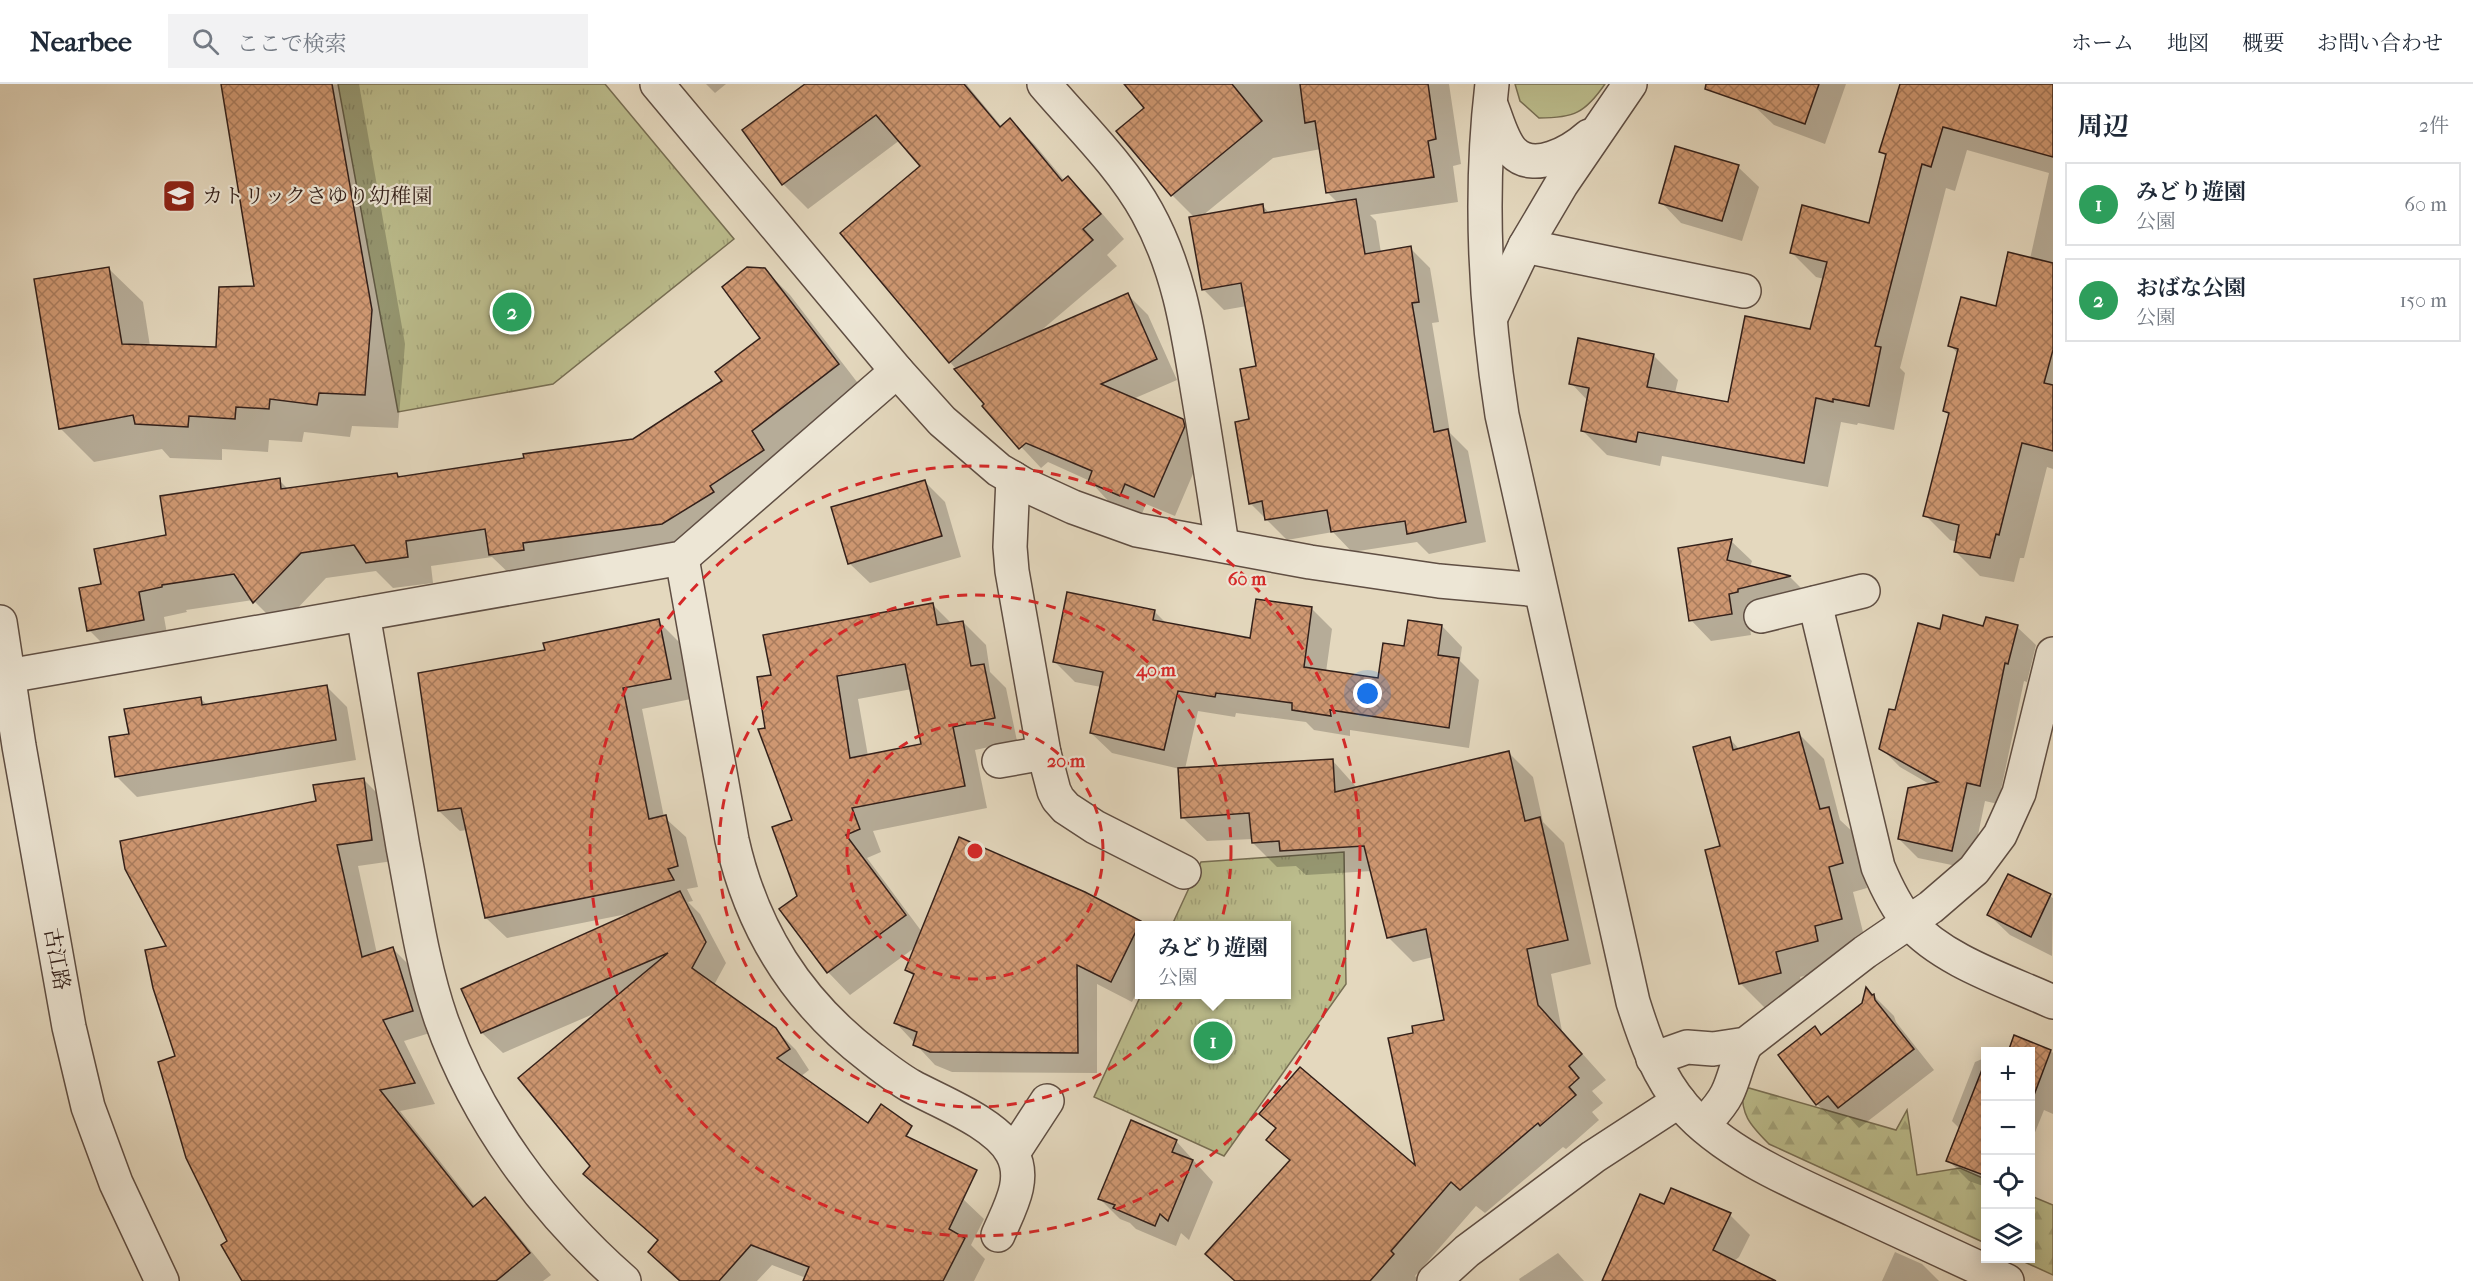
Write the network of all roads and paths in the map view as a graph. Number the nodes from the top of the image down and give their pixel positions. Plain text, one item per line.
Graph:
1 (657, 84) edge
2 (1044, 84) edge
3 (1630, 84) edge
4 (1491, 92) edge
5 (1598, 130) junction
6 (1525, 246) junction
7 (1744, 291) dead end
8 (1489, 321) junction
9 (897, 371) junction
10 (1012, 478) junction
11 (1222, 545) junction
12 (682, 558) junction
13 (1540, 590) junction
14 (1863, 591) dead end
15 (1815, 603) junction
16 (363, 614) junction
17 (1761, 616) dead end
18 (0, 622) edge
19 (2053, 654) edge
20 (8, 676) junction
21 (1044, 753) junction
22 (999, 762) dead end
23 (1184, 872) dead end
24 (1909, 922) junction
25 (2053, 1002) edge
26 (1746, 1044) junction
27 (1653, 1059) junction
28 (1047, 1101) dead end
29 (1679, 1101) junction
30 (1703, 1125) junction
31 (1012, 1154) junction
32 (998, 1235) dead end
33 (162, 1281) edge
34 (624, 1281) edge
35 (1434, 1281) edge
36 (2007, 1281) edge

1 - 9 street
2 - 11 street
3 - 5 street
4 - 5 street
4 - 8 street
5 - 6 street
6 - 7 street
6 - 8 street
8 - 13 street
9 - 10 street
9 - 12 street
10 - 11 street
10 - 21 street
11 - 13 street
12 - 16 street
12 - 31 street
13 - 27 street
14 - 15 street
15 - 17 street
15 - 24 street
16 - 20 street
16 - 34 street
18 - 20 street, 古江路
19 - 24 street
20 - 33 street, 古江路
21 - 22 street
21 - 23 street
24 - 25 street
24 - 26 street
26 - 27 street
26 - 30 street
27 - 29 street
28 - 31 street
29 - 30 street
29 - 35 street
30 - 36 street
31 - 32 street

